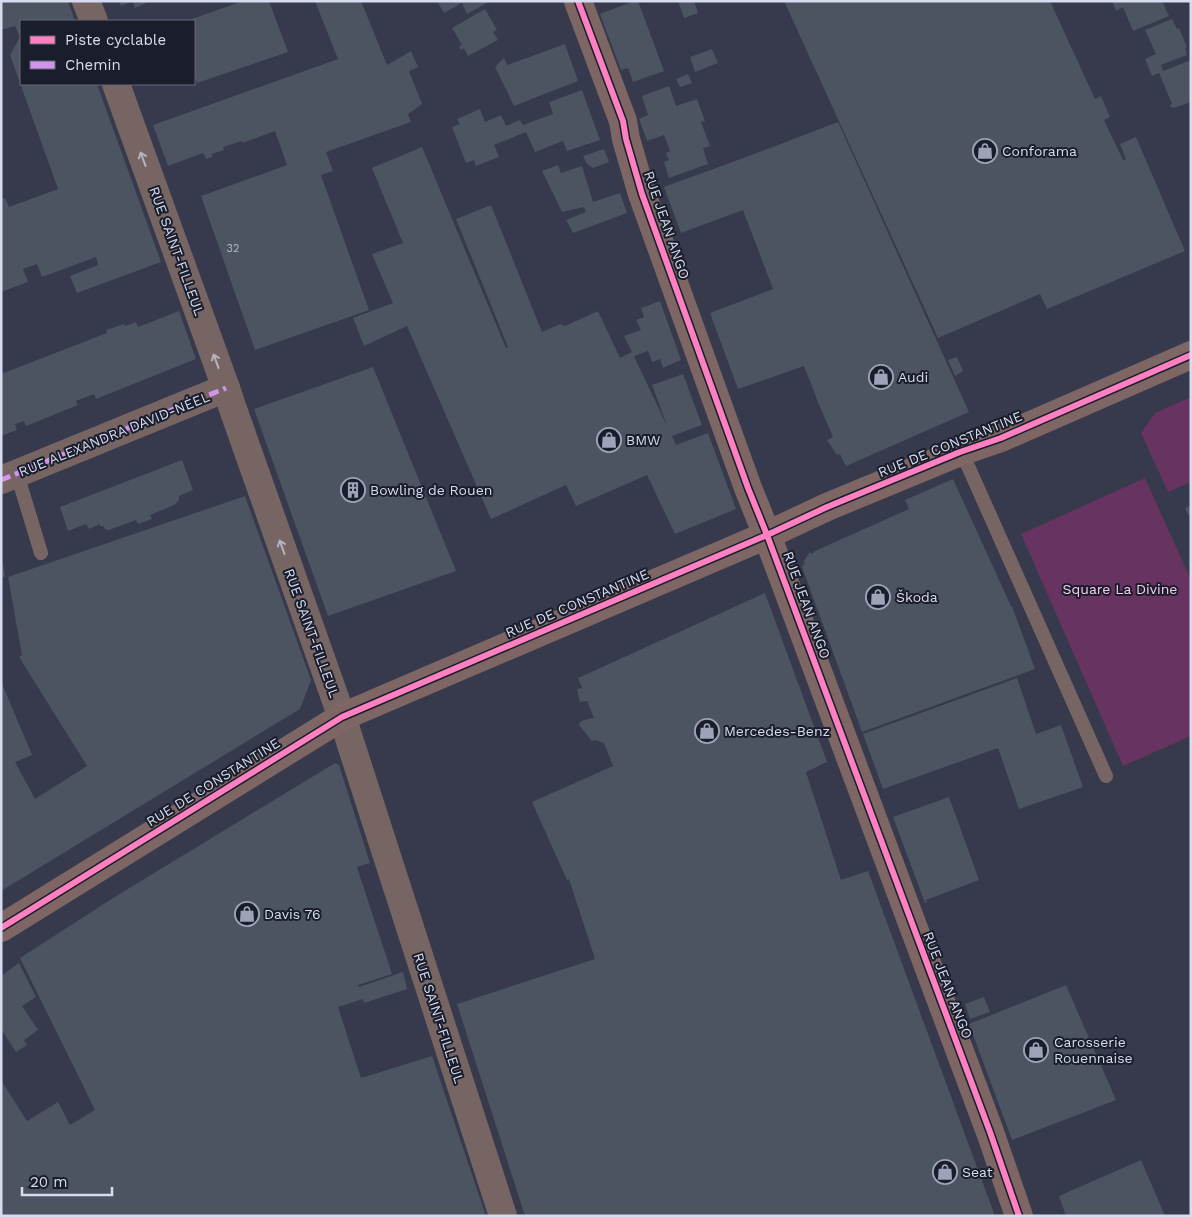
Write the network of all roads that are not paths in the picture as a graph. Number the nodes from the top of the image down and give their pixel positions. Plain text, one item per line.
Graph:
1 (86, 1) edge
2 (578, 1) edge
3 (94, 20) edge
4 (116, 85) edge
5 (1191, 355) edge
6 (226, 388) junction
7 (960, 452) junction
8 (9, 477) edge
9 (767, 535) junction
10 (41, 553) dead end
11 (342, 717) junction
12 (1106, 776) dead end
13 (1, 928) edge
14 (504, 1216) edge
15 (1019, 1216) edge

1 - 3 street
2 - 9 street, RUE JEAN ANGO
6 -> 4 street, RUE SAINT-FILLEUL
5 - 7 street, RUE DE CONSTANTINE
6 - 8 street, RUE ALEXANDRA DAVID-NÉEL
11 -> 6 street, RUE SAINT-FILLEUL
7 - 9 street, RUE DE CONSTANTINE
7 - 12 lane
8 - 10 lane
9 - 11 street, RUE DE CONSTANTINE
9 - 15 street, RUE JEAN ANGO
11 - 13 street, RUE DE CONSTANTINE
11 - 14 street, RUE SAINT-FILLEUL

